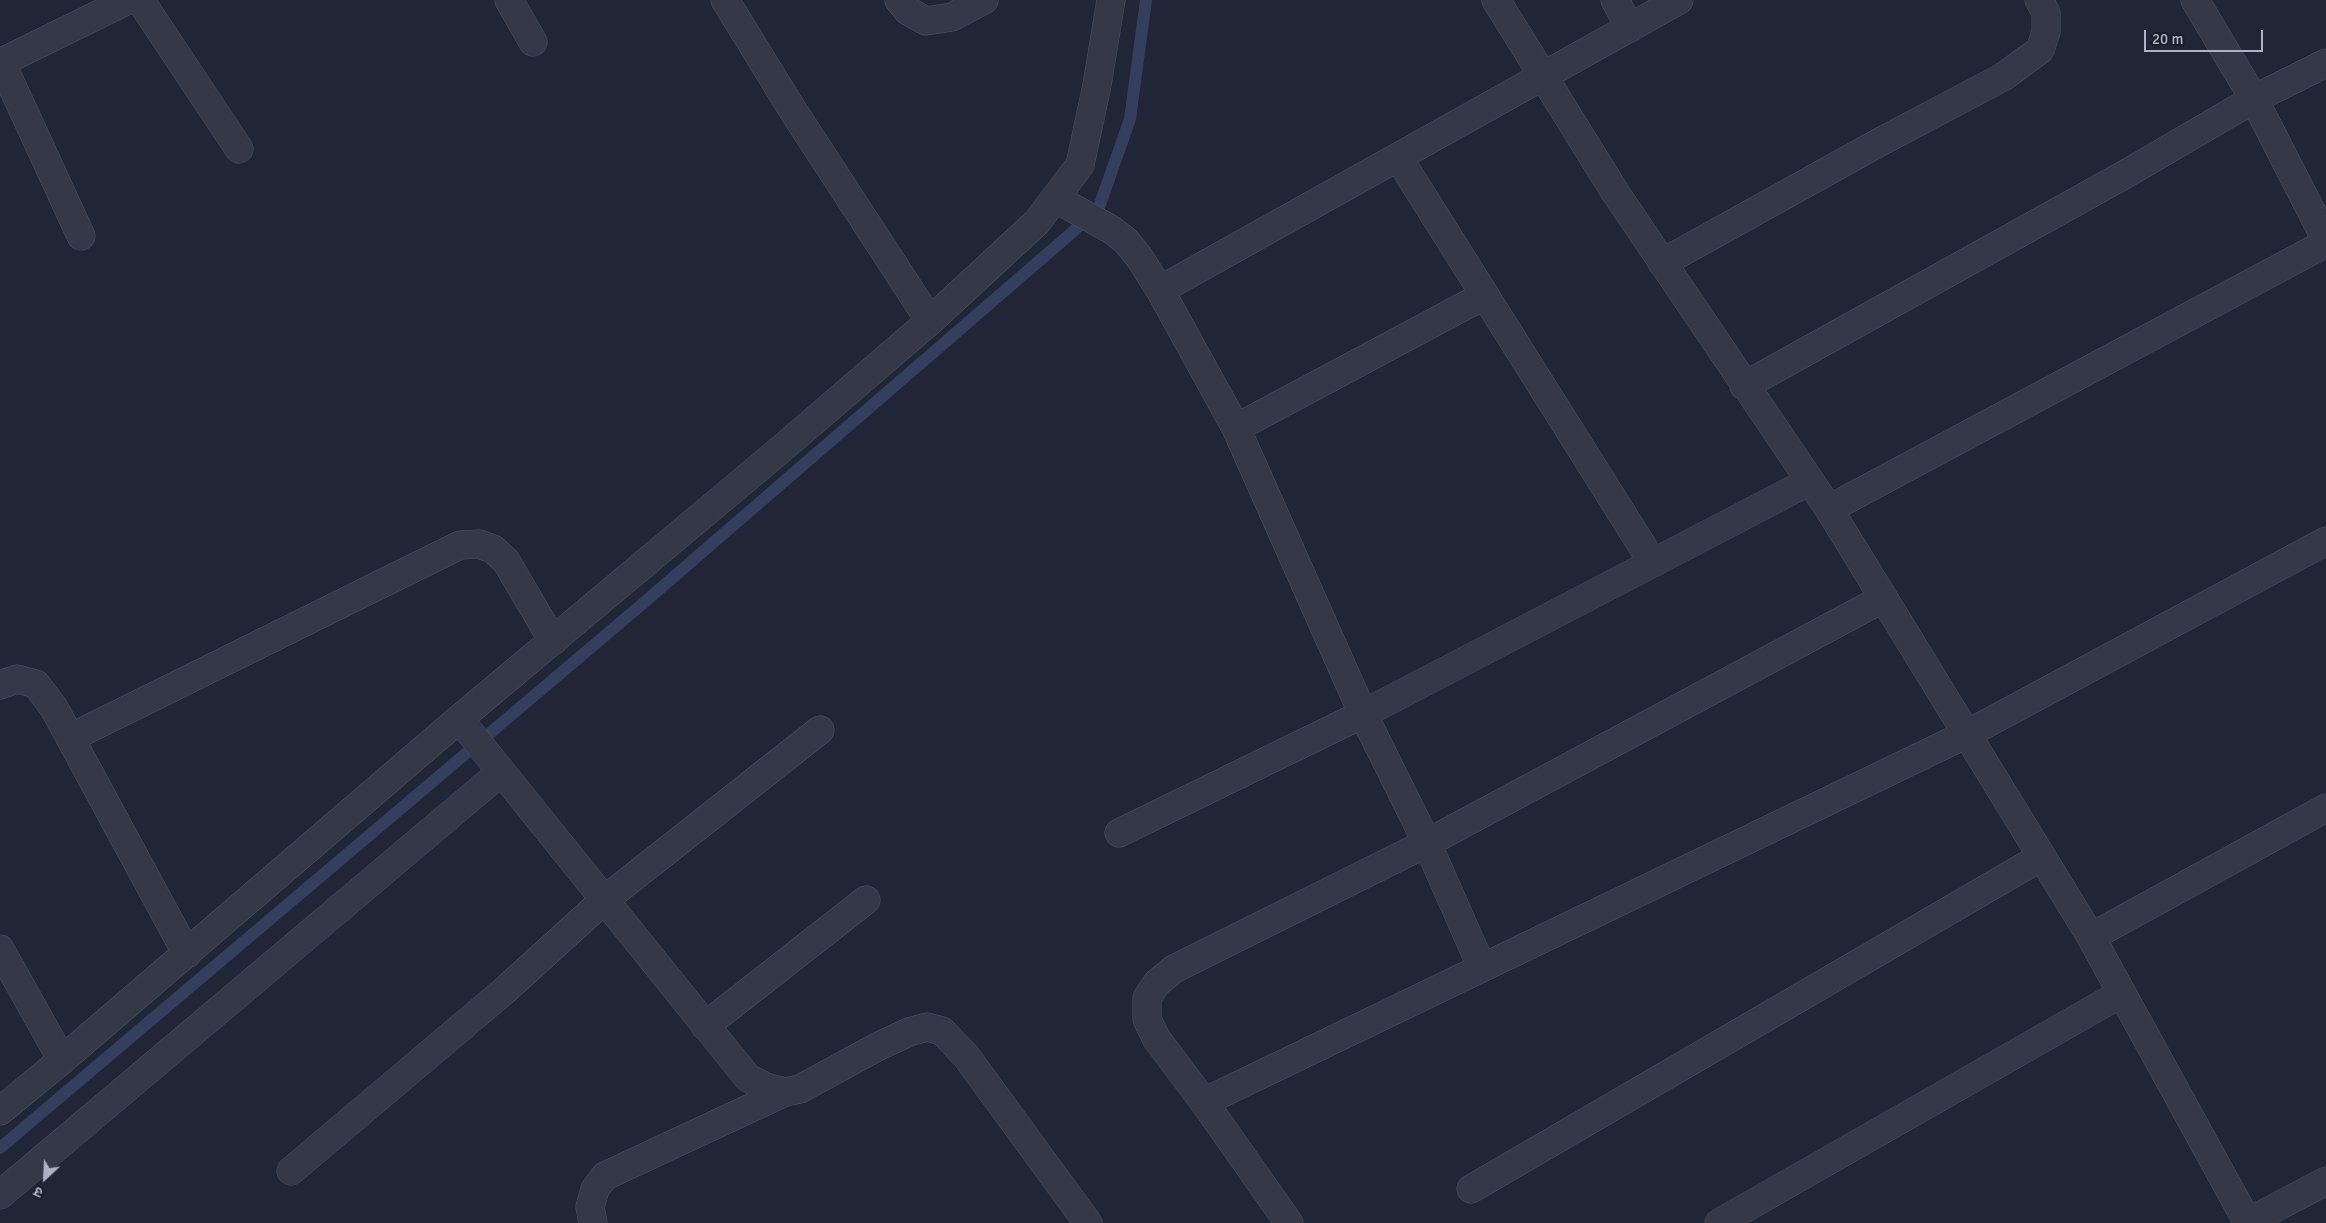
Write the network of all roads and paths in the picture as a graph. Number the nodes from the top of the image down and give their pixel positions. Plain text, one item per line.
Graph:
1 (128, 0) edge
2 (140, 0) edge
3 (509, 0) edge
4 (725, 0) edge
5 (899, 0) edge
6 (984, 0) edge
7 (1111, 0) edge
8 (1496, 0) edge
9 (1615, 0) edge
10 (1679, 0) edge
11 (2039, 0) edge
12 (2195, 0) edge
13 (1630, 28) junction
14 (533, 42) dead end
15 (0, 62) edge
16 (2326, 63) edge
17 (1543, 75) junction
18 (2254, 99) junction
19 (239, 148) dead end
20 (1398, 157) junction
21 (1064, 203) junction
22 (81, 236) dead end
23 (2326, 242) edge
24 (1662, 262) junction
25 (1160, 290) junction
26 (1484, 295) junction
27 (930, 321) junction
28 (1744, 386) junction
29 (1236, 428) junction
30 (1810, 481) junction
31 (1829, 509) junction
32 (2326, 541) edge
33 (1654, 563) junction
34 (1882, 599) junction
35 (553, 641) junction
36 (0, 685) edge
37 (1364, 714) junction
38 (465, 727) junction
39 (820, 730) dead end
40 (1967, 734) junction
41 (70, 738) junction
42 (496, 765) junction
43 (2326, 808) edge
44 (1119, 833) dead end
45 (1427, 844) junction
46 (2041, 857) junction
47 (866, 900) dead end
48 (604, 901) junction
49 (2091, 937) junction
50 (0, 949) edge
51 (187, 954) junction
52 (1482, 968) junction
53 (2122, 993) junction
54 (705, 1026) junction
55 (62, 1060) junction
56 (785, 1092) junction
57 (1204, 1102) junction
58 (0, 1111) edge
59 (290, 1171) dead end
60 (2326, 1182) edge
61 (1472, 1189) dead end
62 (0, 1195) edge
63 (594, 1223) edge
64 (1088, 1223) edge
65 (1289, 1223) edge
66 (1719, 1223) edge
67 (2248, 1223) edge

1 - 15 street
2 - 19 street
3 - 14 street
4 - 27 street
5 - 6 street
7 - 21 street
8 - 17 street
9 - 13 street
10 - 13 street
11 - 24 street
12 - 18 street
13 - 17 street
15 - 22 street
16 - 18 street
17 - 20 street
17 - 24 street
18 - 23 street
18 - 28 street
20 - 25 street
20 - 26 street
21 - 25 street
21 - 27 street
23 - 31 street
24 - 28 street
25 - 29 street
26 - 29 street
26 - 33 street
27 - 35 street
28 - 30 street
29 - 37 street
30 - 31 street
30 - 33 street
31 - 34 street
32 - 40 street
33 - 37 street
34 - 40 street
34 - 45 street
35 - 38 street
35 - 41 street
36 - 41 street
37 - 44 street
37 - 45 street
38 - 42 street
38 - 51 street
39 - 48 street
40 - 46 street
40 - 52 street
41 - 51 street
42 - 48 street
42 - 62 street
43 - 49 street
45 - 52 street
45 - 57 street
46 - 49 street
46 - 61 street
47 - 54 street
48 - 54 street
48 - 59 street
49 - 53 street
50 - 55 street
51 - 55 street
52 - 57 street
53 - 66 street
53 - 67 street
54 - 56 street
55 - 58 street
56 - 63 street
56 - 64 street
57 - 65 street
60 - 67 street

